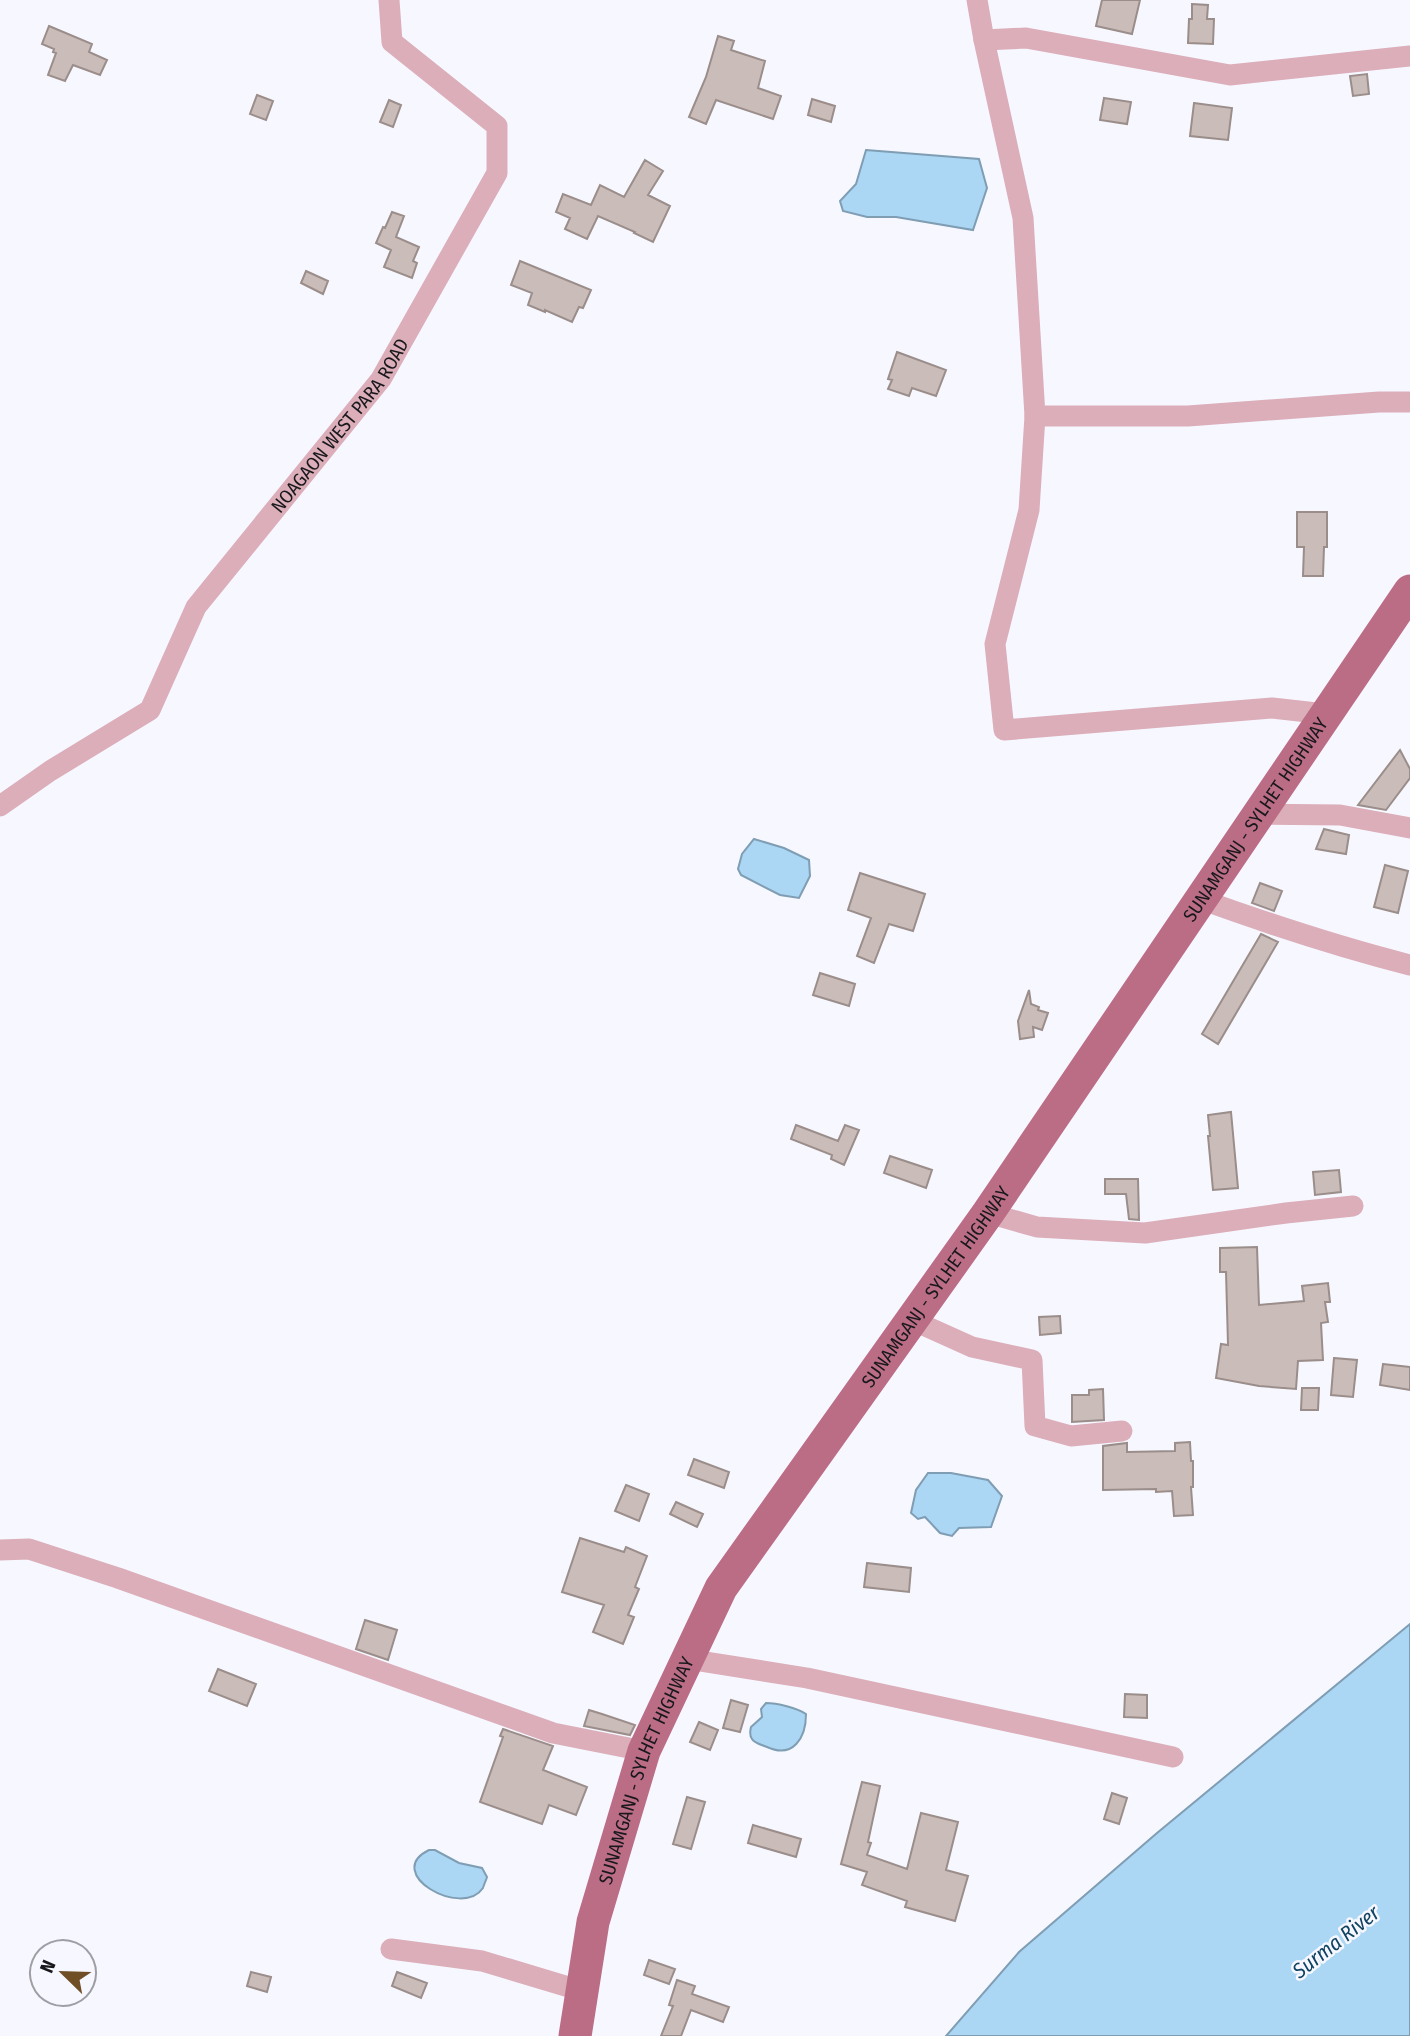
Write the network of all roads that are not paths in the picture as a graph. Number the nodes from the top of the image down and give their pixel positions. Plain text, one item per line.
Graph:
1 (389, 0) edge
2 (977, 0) edge
3 (984, 40) junction
4 (1410, 56) edge
5 (1410, 402) edge
6 (1035, 416) junction
7 (1410, 591) edge
8 (1326, 714) junction
9 (0, 806) edge
10 (1258, 814) junction
11 (1410, 828) edge
12 (1200, 899) junction
13 (1410, 965) edge
14 (1353, 1206) dead end
15 (988, 1213) junction
16 (912, 1320) junction
17 (1122, 1432) dead end
18 (0, 1550) edge
19 (687, 1659) junction
20 (644, 1751) junction
21 (1173, 1757) dead end
22 (391, 1949) dead end
23 (582, 1991) junction
24 (575, 2036) edge

1 - 9 street, NOAGAON WEST PARA ROAD
2 - 3 street
3 - 4 street
3 - 6 street
5 - 6 street
6 - 8 street
7 - 8 main road, SUNAMGANJ - SYLHET HIGHWAY
8 - 10 main road, SUNAMGANJ - SYLHET HIGHWAY
10 - 11 street
10 - 12 main road, SUNAMGANJ - SYLHET HIGHWAY
12 - 13 street
12 - 15 main road, SUNAMGANJ - SYLHET HIGHWAY
14 - 15 street
15 - 16 main road, SUNAMGANJ - SYLHET HIGHWAY
16 - 17 street
16 - 19 main road, SUNAMGANJ - SYLHET HIGHWAY
18 - 20 street
19 - 20 main road, SUNAMGANJ - SYLHET HIGHWAY
19 - 21 street
20 - 23 main road, SUNAMGANJ - SYLHET HIGHWAY
22 - 23 street
23 - 24 main road, SUNAMGANJ - SYLHET HIGHWAY

